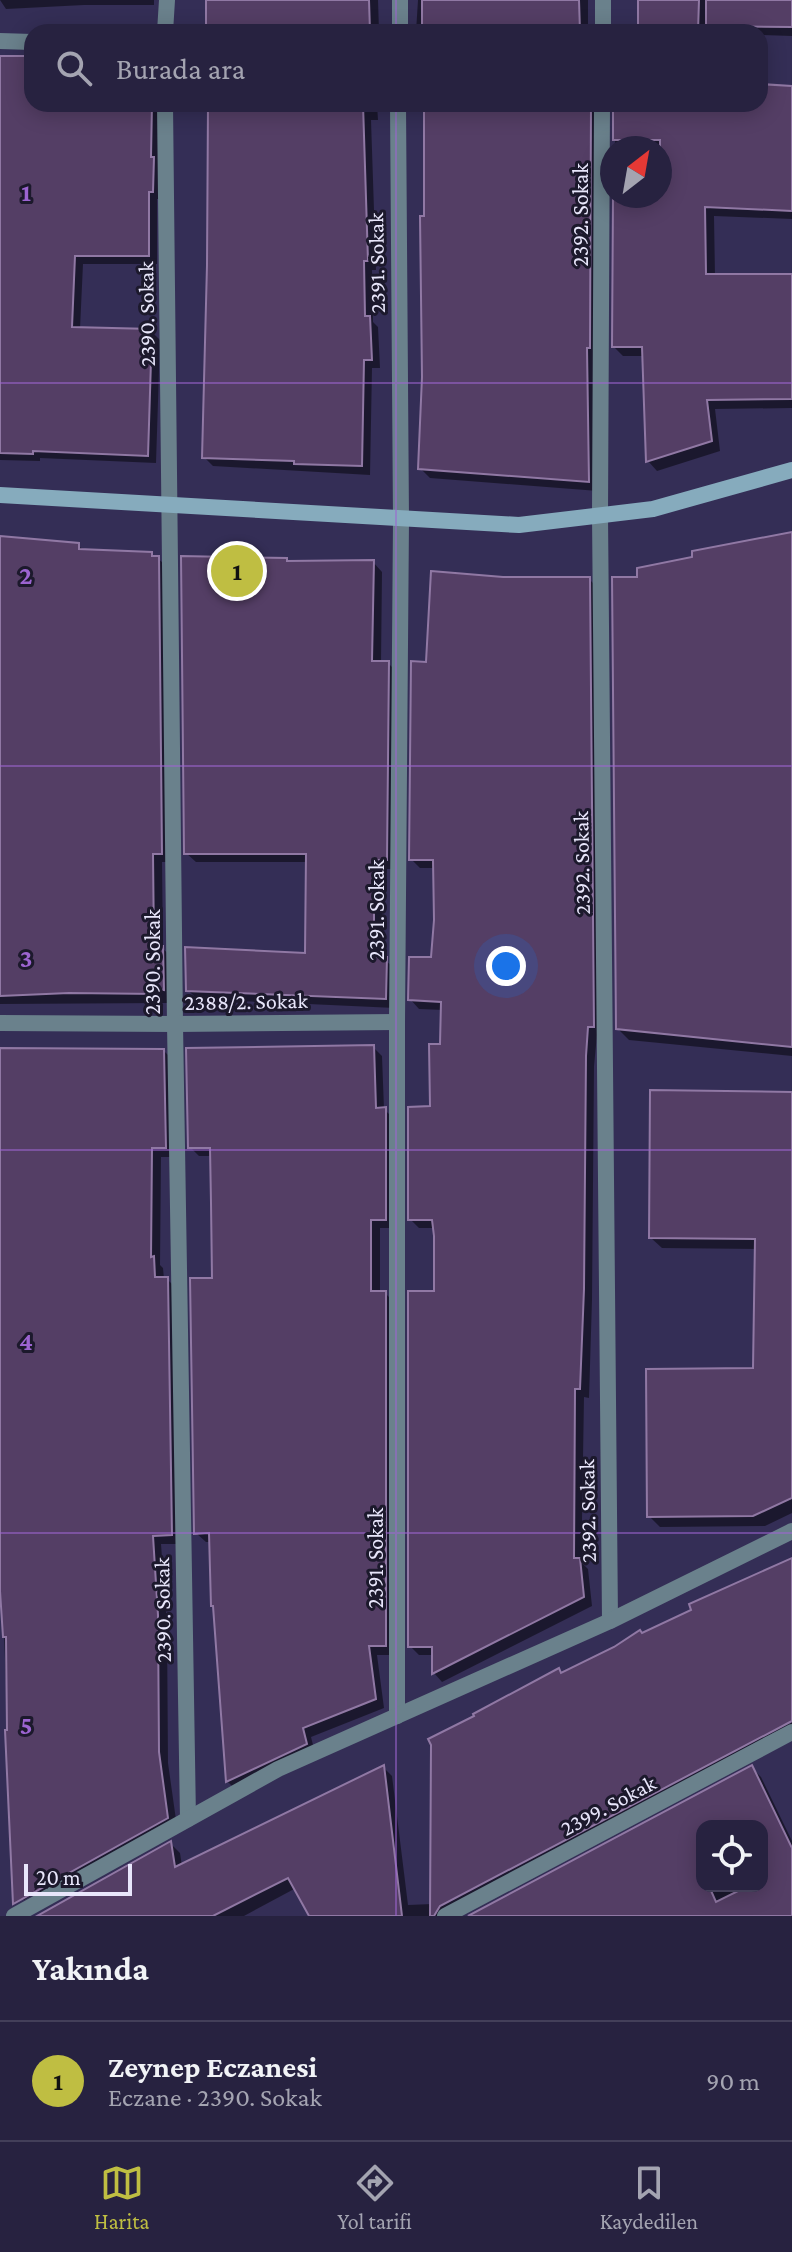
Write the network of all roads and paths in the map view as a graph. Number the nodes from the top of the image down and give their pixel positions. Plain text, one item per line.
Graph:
1 (167, 0) edge
2 (400, 0) edge
3 (603, 0) edge
4 (166, 24) edge
5 (400, 24) edge
6 (603, 24) edge
7 (0, 41) edge
8 (24, 42) edge
9 (165, 112) edge
10 (398, 112) edge
11 (602, 112) edge
12 (792, 470) edge
13 (0, 495) edge
14 (170, 504) junction
15 (600, 515) junction
16 (401, 520) junction
17 (397, 1022) junction
18 (0, 1023) edge
19 (175, 1024) junction
20 (792, 1531) edge
21 (610, 1621) junction
22 (397, 1716) junction
23 (792, 1732) edge
24 (188, 1819) junction
25 (14, 1916) edge
26 (445, 1916) edge

1 - 4 street
2 - 5 street
3 - 6 street
7 - 8 street
9 - 14 street, 2390. Sokak
10 - 16 street, 2391. Sokak
11 - 15 street, 2392. Sokak
12 - 15 main road
13 - 14 main road
14 - 16 main road
14 - 19 street, 2390. Sokak
15 - 16 main road
15 - 21 street, 2392. Sokak
16 - 17 street, 2391. Sokak
17 - 19 street, 2388/2. Sokak
17 - 22 street, 2391. Sokak
18 - 19 street, 2388/2. Sokak
19 - 24 street, 2390. Sokak
20 - 21 street
21 - 22 street
22 - 24 street
23 - 26 street, 2399. Sokak
24 - 25 street

